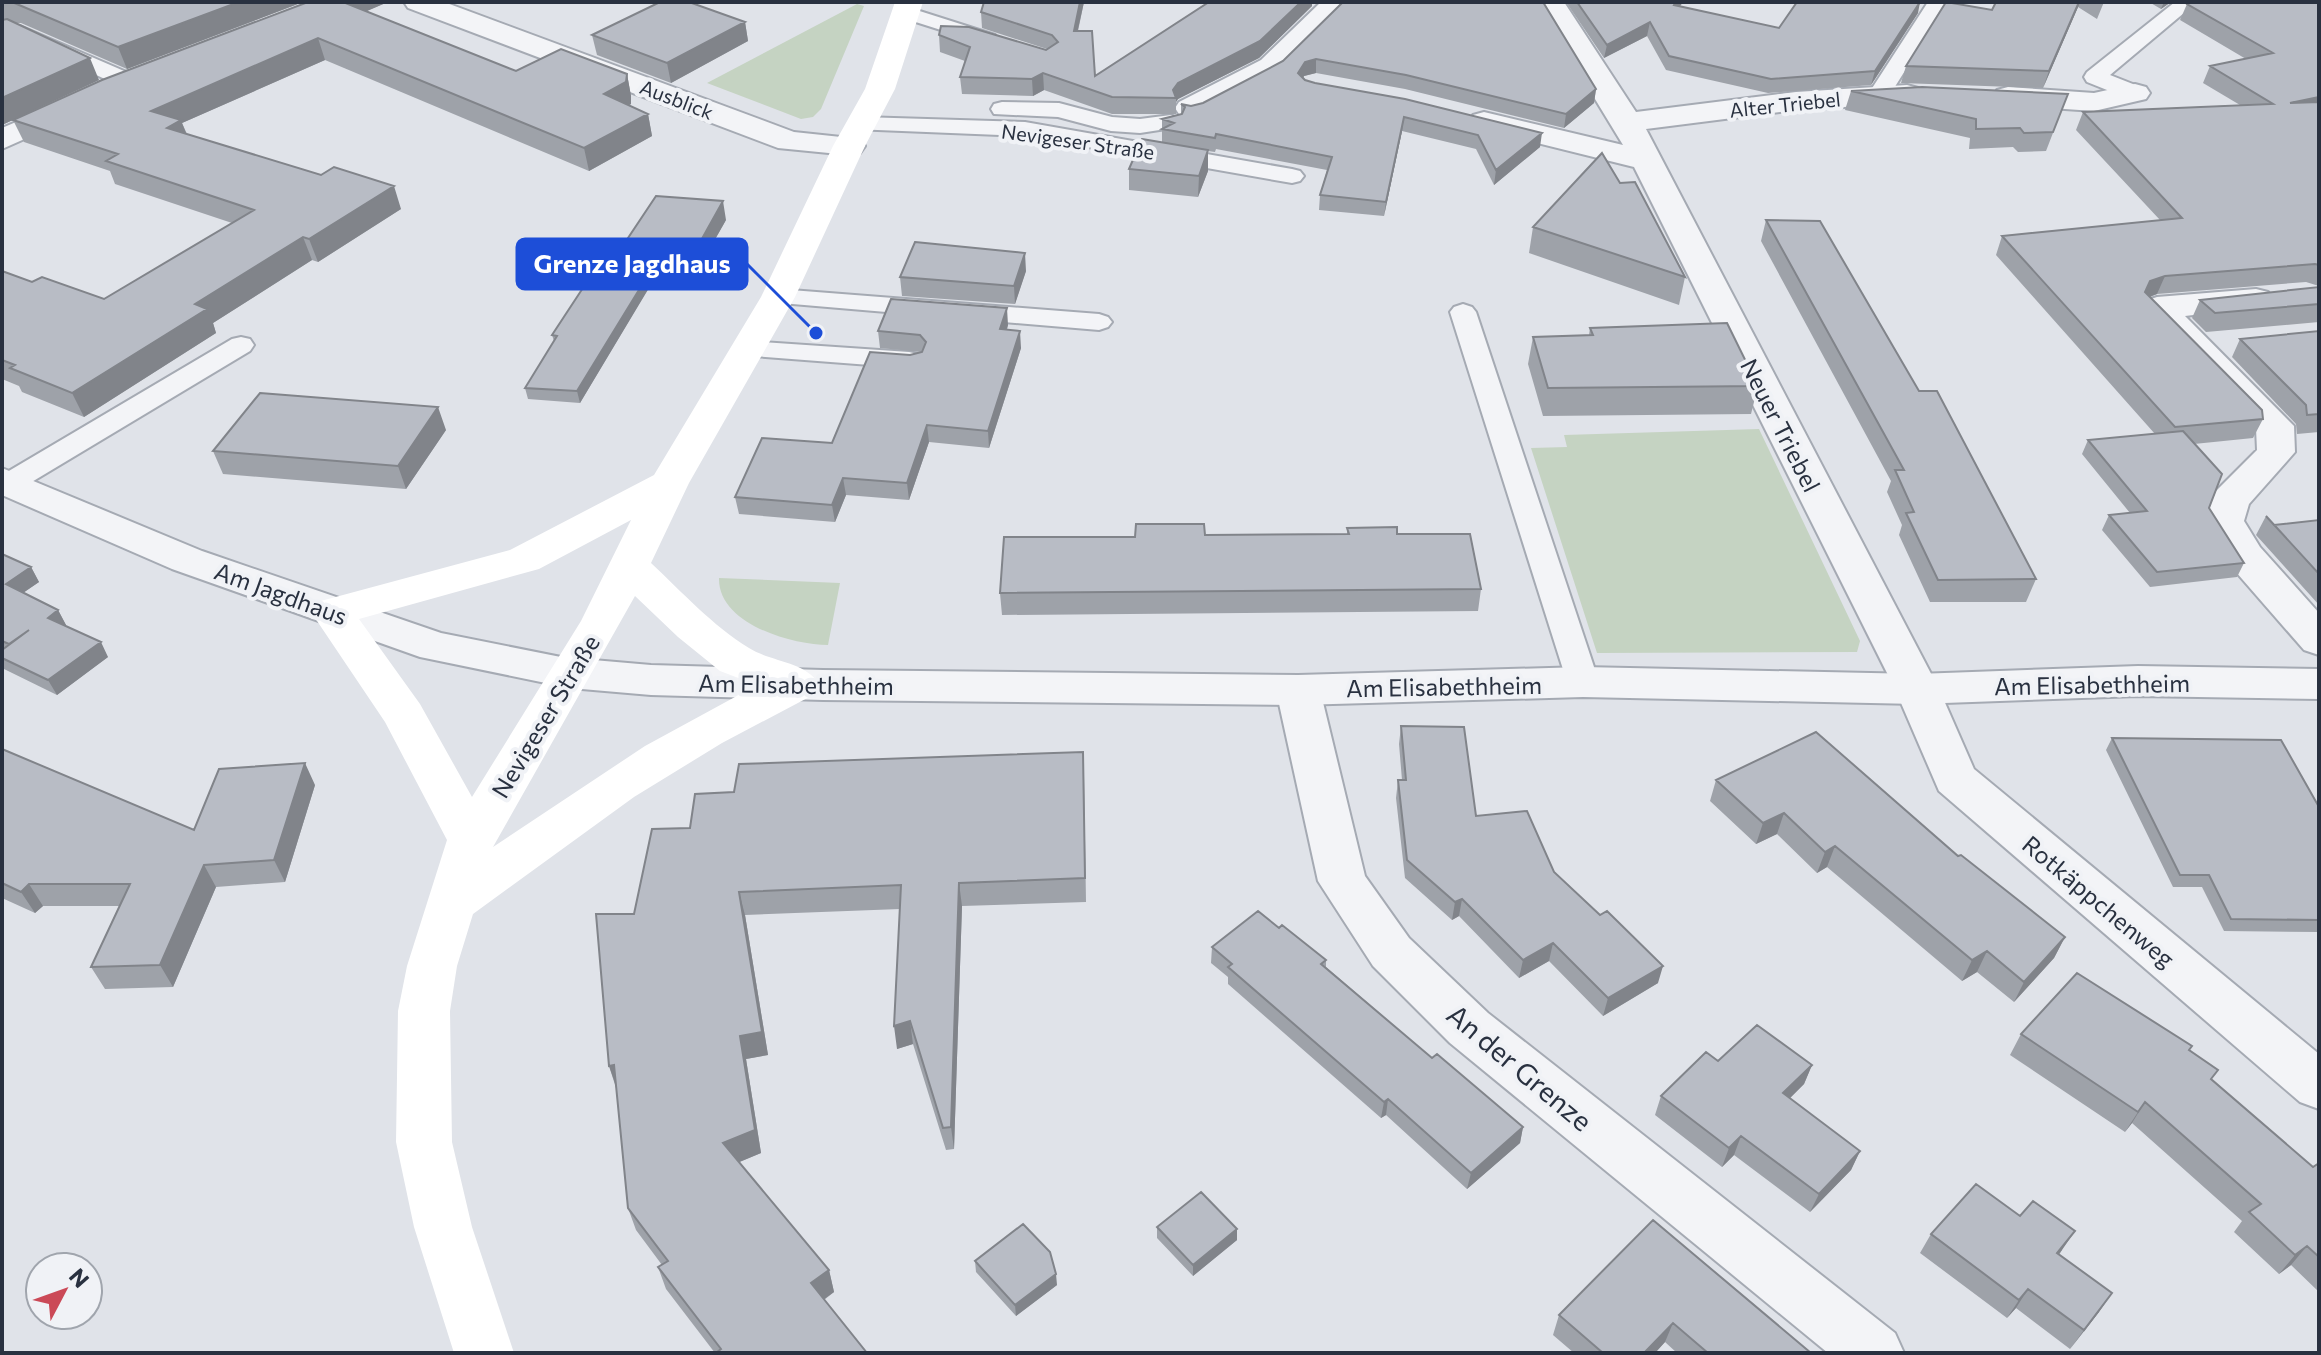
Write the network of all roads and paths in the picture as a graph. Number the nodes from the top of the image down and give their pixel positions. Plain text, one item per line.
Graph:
1 (418, 2) edge
2 (1337, 2) edge
3 (1550, 2) edge
4 (1938, 2) edge
5 (2187, 2) edge
6 (908, 8) edge
7 (2, 33) edge
8 (1004, 44) edge
9 (160, 70) edge
10 (130, 82) junction
11 (2135, 93) joint
12 (1931, 94) edge
13 (1975, 95) edge
14 (1878, 96) junction
15 (1449, 113) edge
16 (1180, 115) joint
17 (1627, 122) junction
18 (861, 126) junction
19 (2, 140) edge
20 (1645, 160) junction
21 (1292, 176) dead end
22 (2291, 296) edge
23 (778, 297) junction
24 (1463, 312) dead end
25 (1099, 322) dead end
26 (2243, 343) edge
27 (241, 345) dead end
28 (2197, 347) junction
29 (749, 349) junction
30 (912, 361) edge
31 (6, 481) edge
32 (669, 483) junction
33 (630, 567) junction
34 (332, 612) junction
35 (2319, 640) edge
36 (570, 673) junction
37 (1583, 682) junction
38 (797, 684) junction
39 (2319, 684) edge
40 (1917, 689) junction
41 (1298, 690) junction
42 (471, 840) junction
43 (451, 904) junction
44 (2319, 1086) edge
45 (484, 1353) edge
46 (1874, 1353) edge

1 - 18 street, Ausblick
2 - 16 street
3 - 17 street, Neuer Triebel
4 - 14 lane
5 - 11 lane
6 - 8 lane
6 - 18 main road, Nevigeser Straße
7 - 10 lane
9 - 10 street
10 - 19 street
11 - 13 street
12 - 14 street, Alter Triebel
14 - 17 street, Alter Triebel
15 - 20 street
16 - 18 lane, Nevigeser Straße
17 - 20 street, Neuer Triebel
18 - 21 lane, Nevigeser Straße
18 - 23 main road, Nevigeser Straße
20 - 40 street, Neuer Triebel
22 - 28 street
23 - 25 lane
23 - 29 main road, Nevigeser Straße
24 - 37 lane
26 - 28 street
27 - 31 lane
28 - 35 street
29 - 30 lane
29 - 32 main road, Nevigeser Straße
31 - 34 street, Am Jagdhaus
32 - 33 main road, Nevigeser Straße
32 - 34 main road
33 - 36 main road, Nevigeser Straße
33 - 38 main road
34 - 36 street, Am Jagdhaus
34 - 42 main road
36 - 38 street, Am Elisabethheim
36 - 42 main road, Nevigeser Straße
37 - 40 street, Am Elisabethheim
37 - 41 street, Am Elisabethheim
38 - 41 street, Am Elisabethheim
38 - 43 main road
39 - 40 street, Am Elisabethheim
40 - 44 street, Rotkäppchenweg
41 - 46 street, An der Grenze
42 - 43 main road, Nevigeser Straße
43 - 45 main road, Nevigeser Straße

